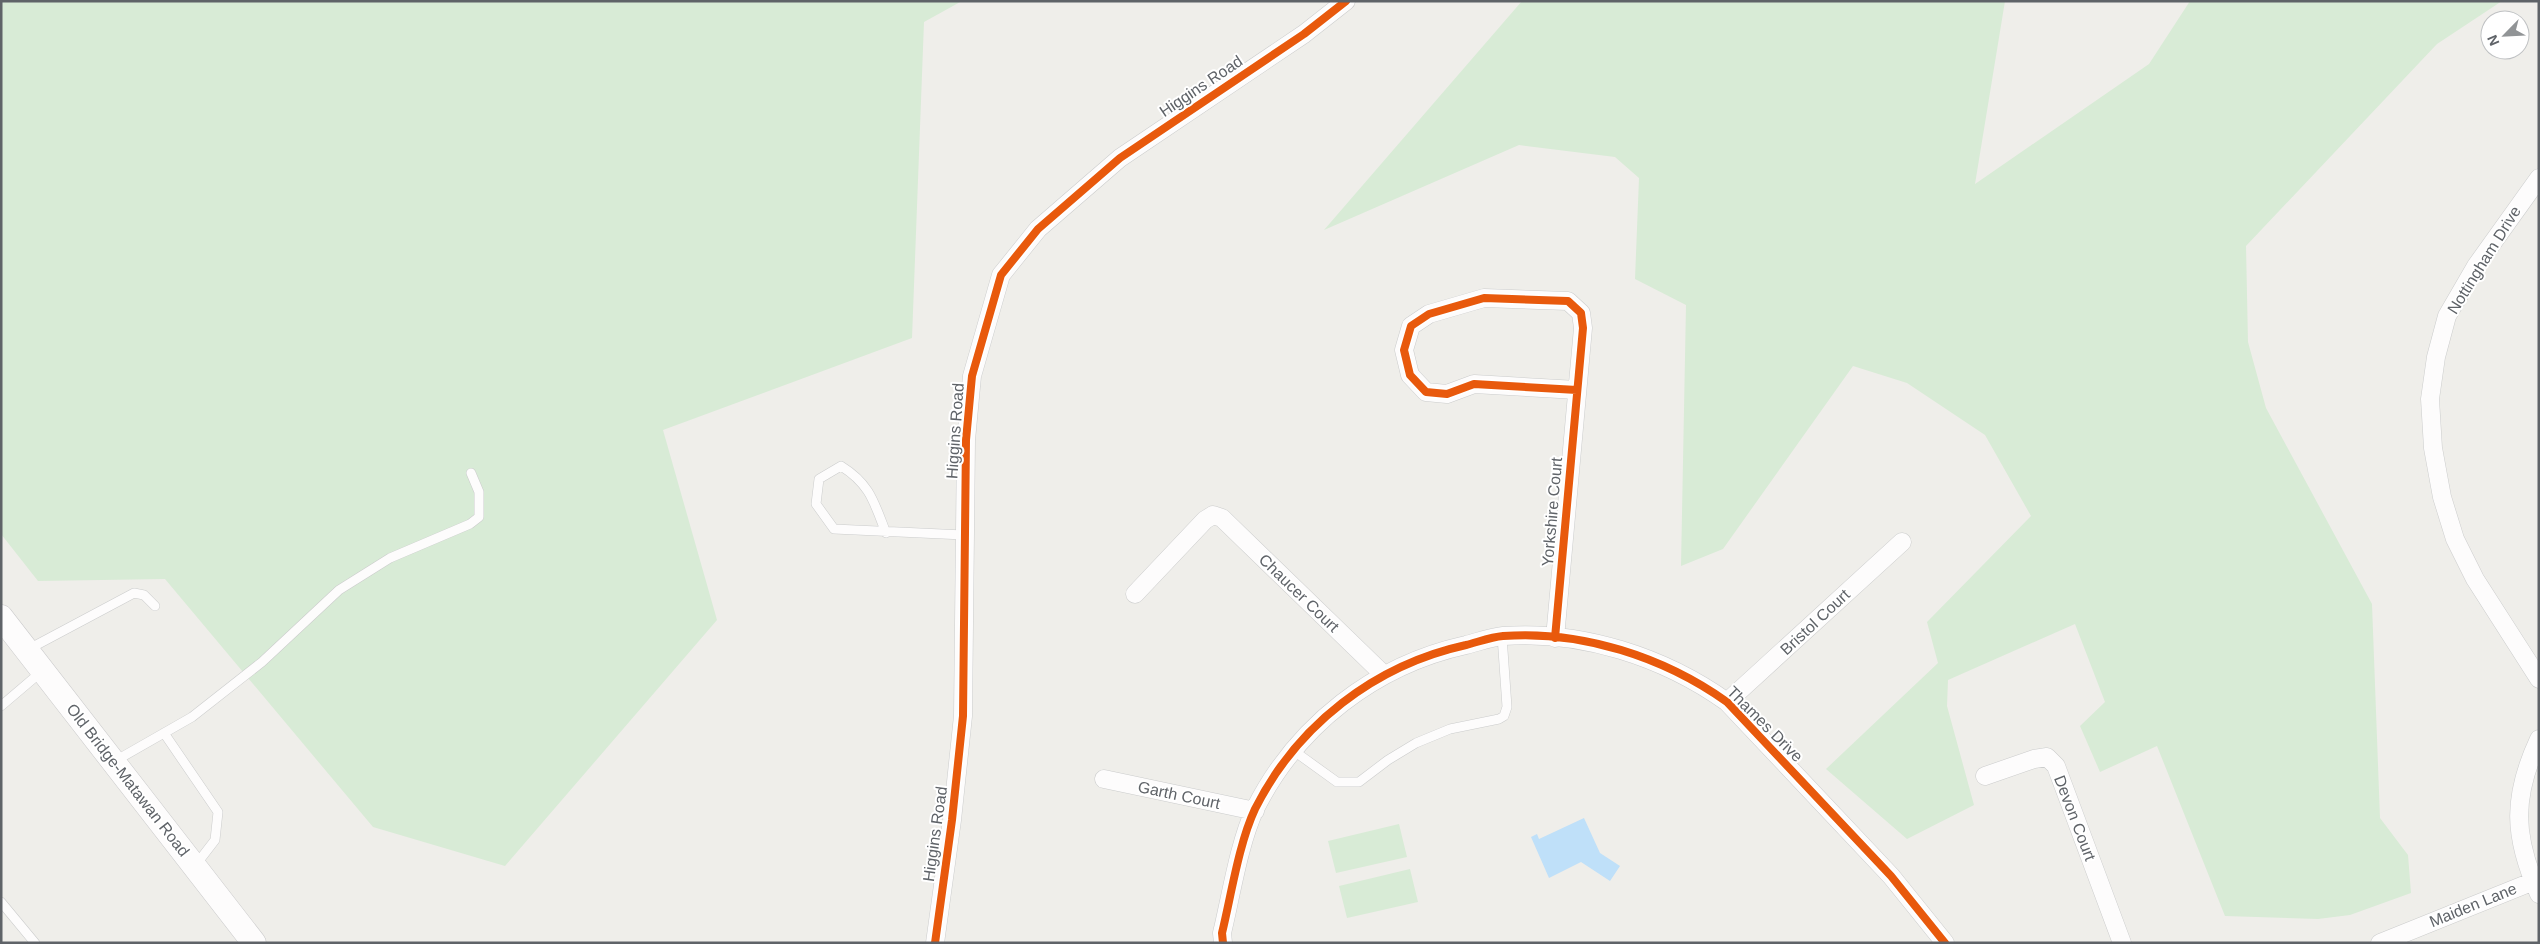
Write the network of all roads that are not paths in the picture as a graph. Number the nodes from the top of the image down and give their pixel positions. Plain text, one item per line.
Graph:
1 (1346, 1) edge
2 (2539, 178) edge
3 (1576, 390) junction
4 (471, 473) dead end
5 (886, 533) junction
6 (964, 535) junction
7 (1902, 542) dead end
8 (1136, 594) dead end
9 (154, 606) dead end
10 (1, 617) edge
11 (1502, 636) junction
12 (1554, 638) junction
13 (26, 650) junction
14 (43, 671) junction
15 (1383, 674) junction
16 (2539, 679) edge
17 (1727, 702) junction
18 (1, 706) edge
19 (164, 733) junction
20 (2539, 739) edge
21 (1294, 751) junction
22 (112, 762) junction
23 (1985, 776) dead end
24 (1104, 779) dead end
25 (1255, 810) junction
26 (195, 866) junction
27 (2537, 885) edge
28 (1, 902) edge
29 (252, 942) edge
30 (34, 943) edge
31 (935, 943) edge
32 (1223, 943) edge
33 (1945, 943) edge
34 (2122, 943) edge
35 (2380, 943) edge

1 - 6 street, Higgins Road
2 - 16 street, Nottingham Drive
3 - 3 street, Yorkshire Court
3 - 12 street, Yorkshire Court
4 - 19 lane
5 - 5 lane
5 - 6 lane
6 - 31 street, Higgins Road
7 - 17 street, Bristol Court
8 - 15 street, Chaucer Court
9 - 13 lane
10 - 13 main road, Old Bridge-Matawan Road
11 - 12 street, Thames Drive
11 - 15 street, Thames Drive
11 - 21 lane
12 - 17 street, Thames Drive
13 - 14 main road, Old Bridge-Matawan Road
14 - 18 lane
14 - 22 main road, Old Bridge-Matawan Road
15 - 21 street, Thames Drive
17 - 33 street, Thames Drive
19 - 22 lane
19 - 26 lane
20 - 27 street
21 - 25 street, Thames Drive
22 - 26 main road, Old Bridge-Matawan Road
23 - 34 street, Devon Court
24 - 25 street, Garth Court
25 - 32 street, Thames Drive
26 - 29 main road, Old Bridge-Matawan Road
27 - 35 street, Maiden Lane
28 - 30 lane

